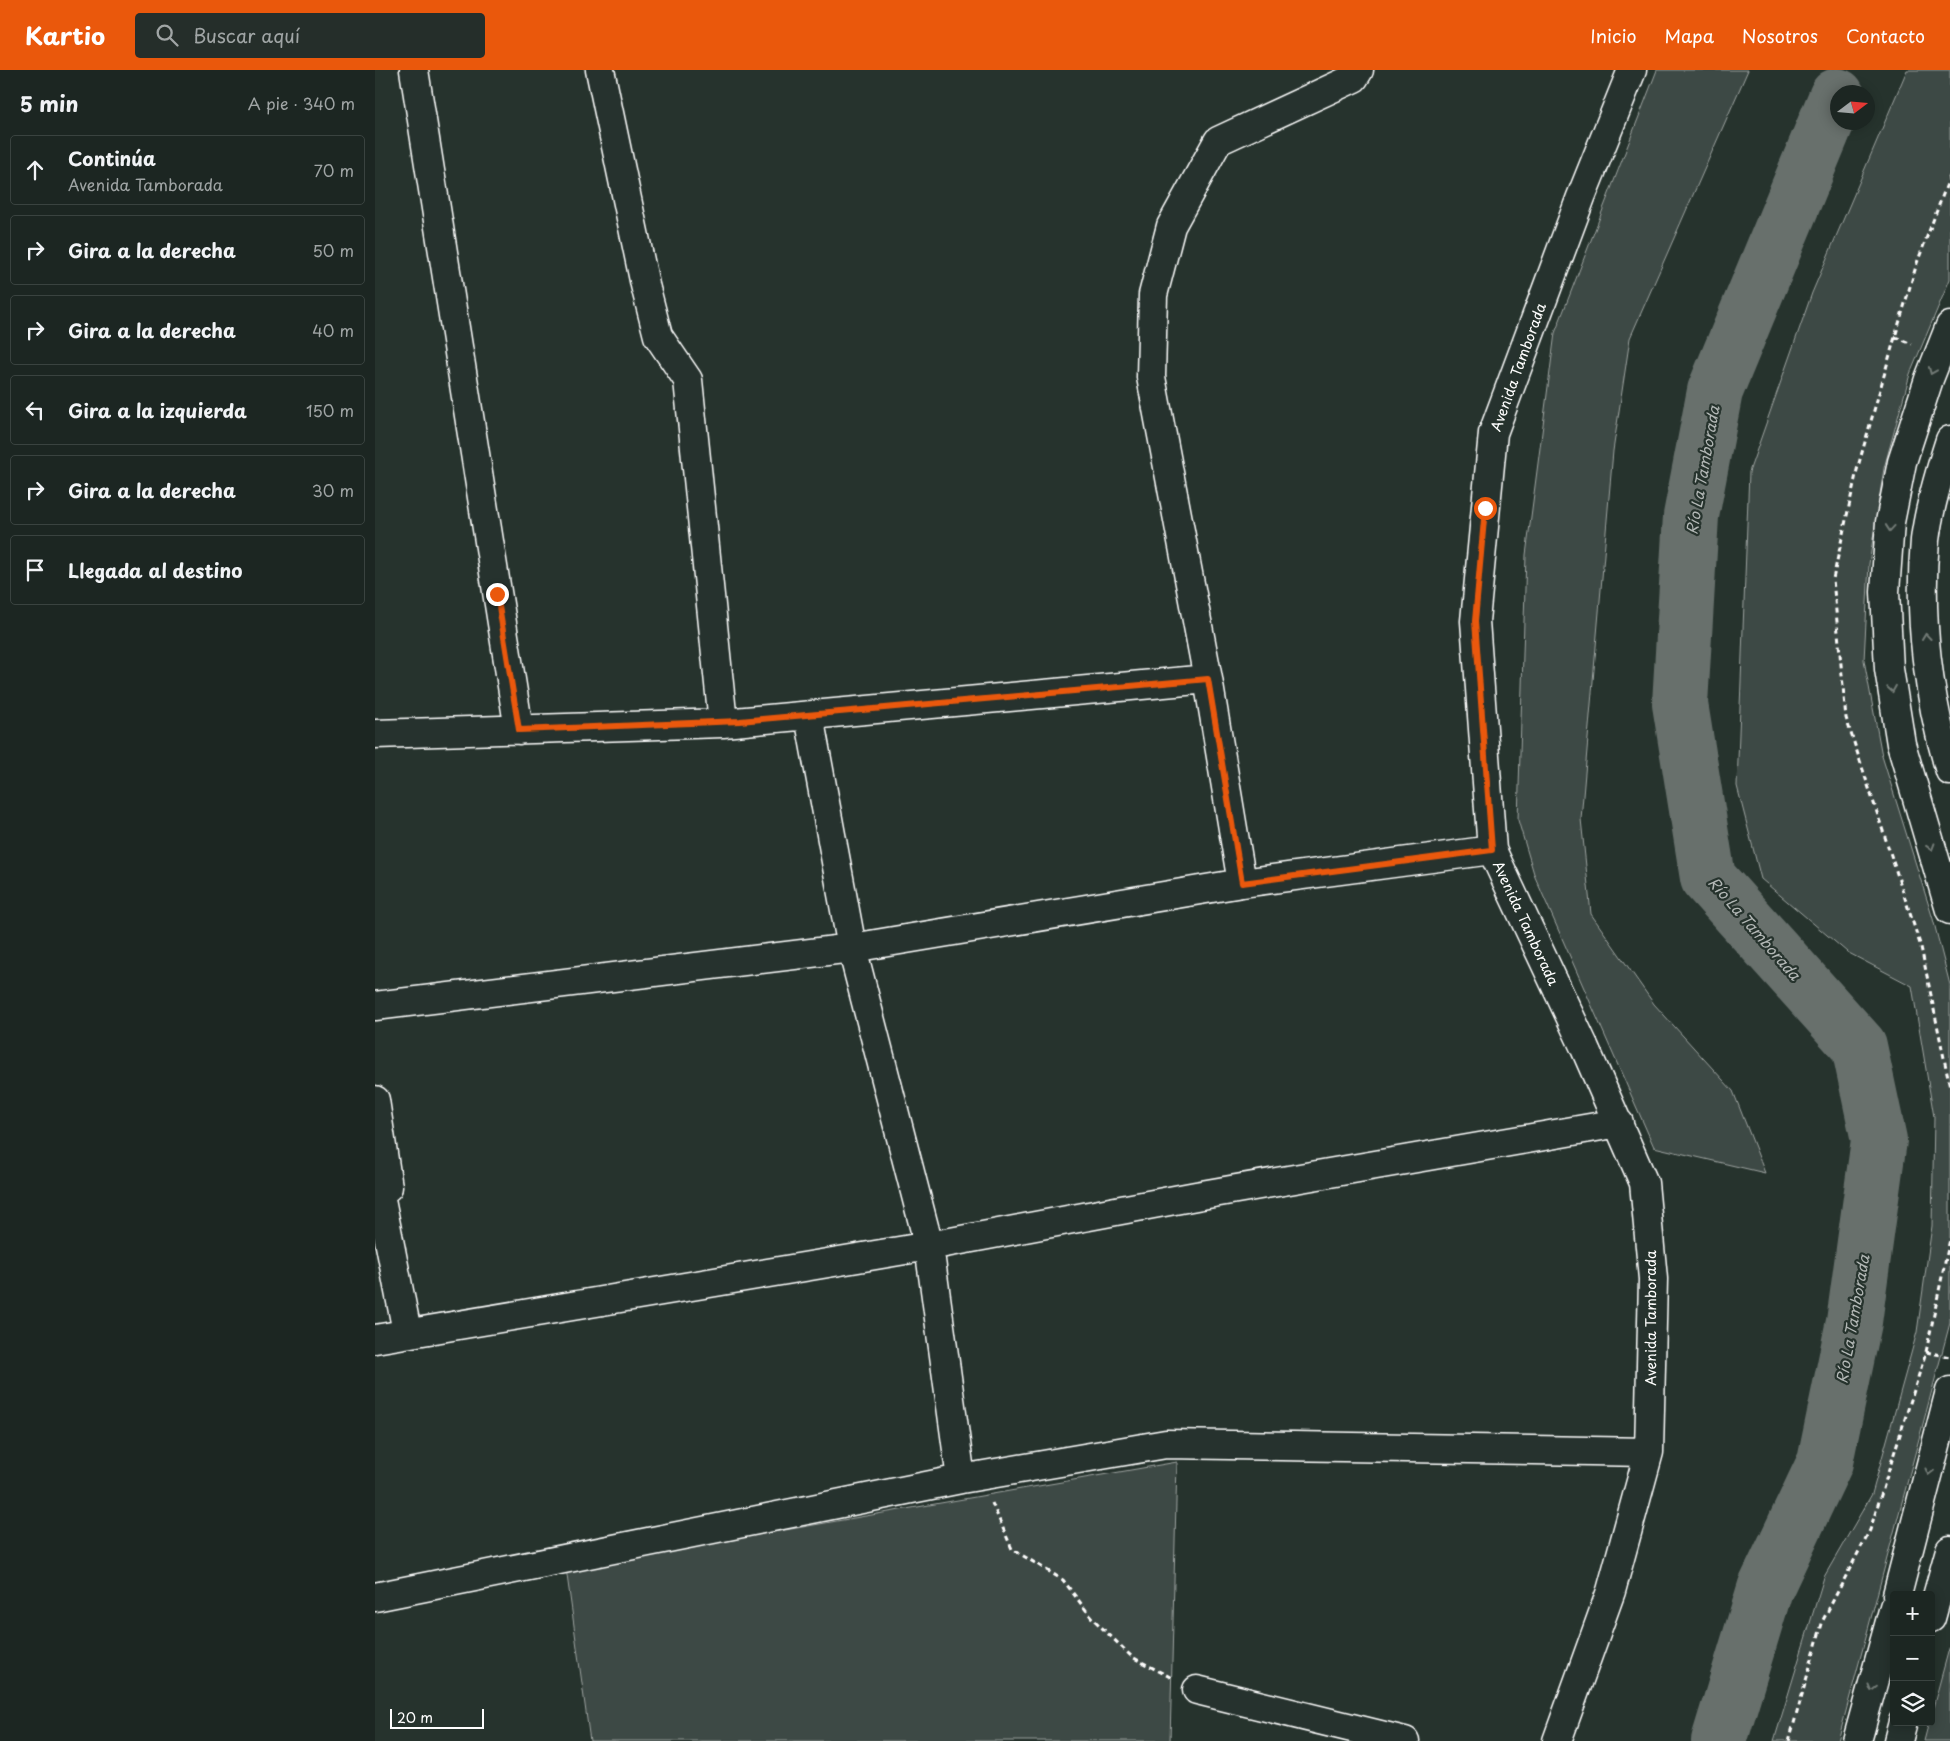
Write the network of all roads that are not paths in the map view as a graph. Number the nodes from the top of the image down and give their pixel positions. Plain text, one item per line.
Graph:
1 (414, 70) edge
2 (600, 70) edge
3 (1359, 70) edge
4 (1631, 70) edge
5 (1950, 326) edge
6 (1950, 440) edge
7 (1208, 679) junction
8 (809, 716) junction
9 (723, 723) junction
10 (519, 730) junction
11 (375, 734) edge
12 (1950, 771) edge
13 (1492, 850) junction
14 (1242, 883) junction
15 (1950, 910) edge
16 (852, 948) junction
17 (375, 1006) edge
18 (375, 1100) edge
19 (1619, 1124) junction
20 (929, 1246) junction
21 (407, 1332) junction
22 (375, 1339) edge
23 (1950, 1391) edge
24 (1649, 1452) junction
25 (971, 1478) junction
26 (1950, 1550) edge
27 (1898, 1591) edge
28 (375, 1597) edge
29 (1935, 1604) edge
30 (1890, 1621) edge
31 (1197, 1690) road end
32 (1902, 1726) edge
33 (1405, 1741) edge
34 (1557, 1741) edge
35 (1857, 1741) edge
36 (1898, 1741) edge

1 - 10 street
2 - 9 street
3 - 7 street
4 - 13 street, Avenida Tamborada
5 -> 15 street
12 -> 6 street
7 - 8 street
7 - 14 street
8 - 9 street
8 - 16 street
9 - 10 street
10 - 11 street
13 - 14 street
13 - 19 street, Avenida Tamborada
14 - 16 street
16 - 17 street
16 - 20 street
18 - 21 street
19 - 20 street
19 - 24 street, Avenida Tamborada
20 - 21 street
20 - 25 street
21 - 22 street
23 -> 27 street
24 - 25 street
24 - 34 street, Avenida Tamborada
25 - 28 street
26 - 29 street
30 -> 35 street
31 - 33 street
32 - 36 street

